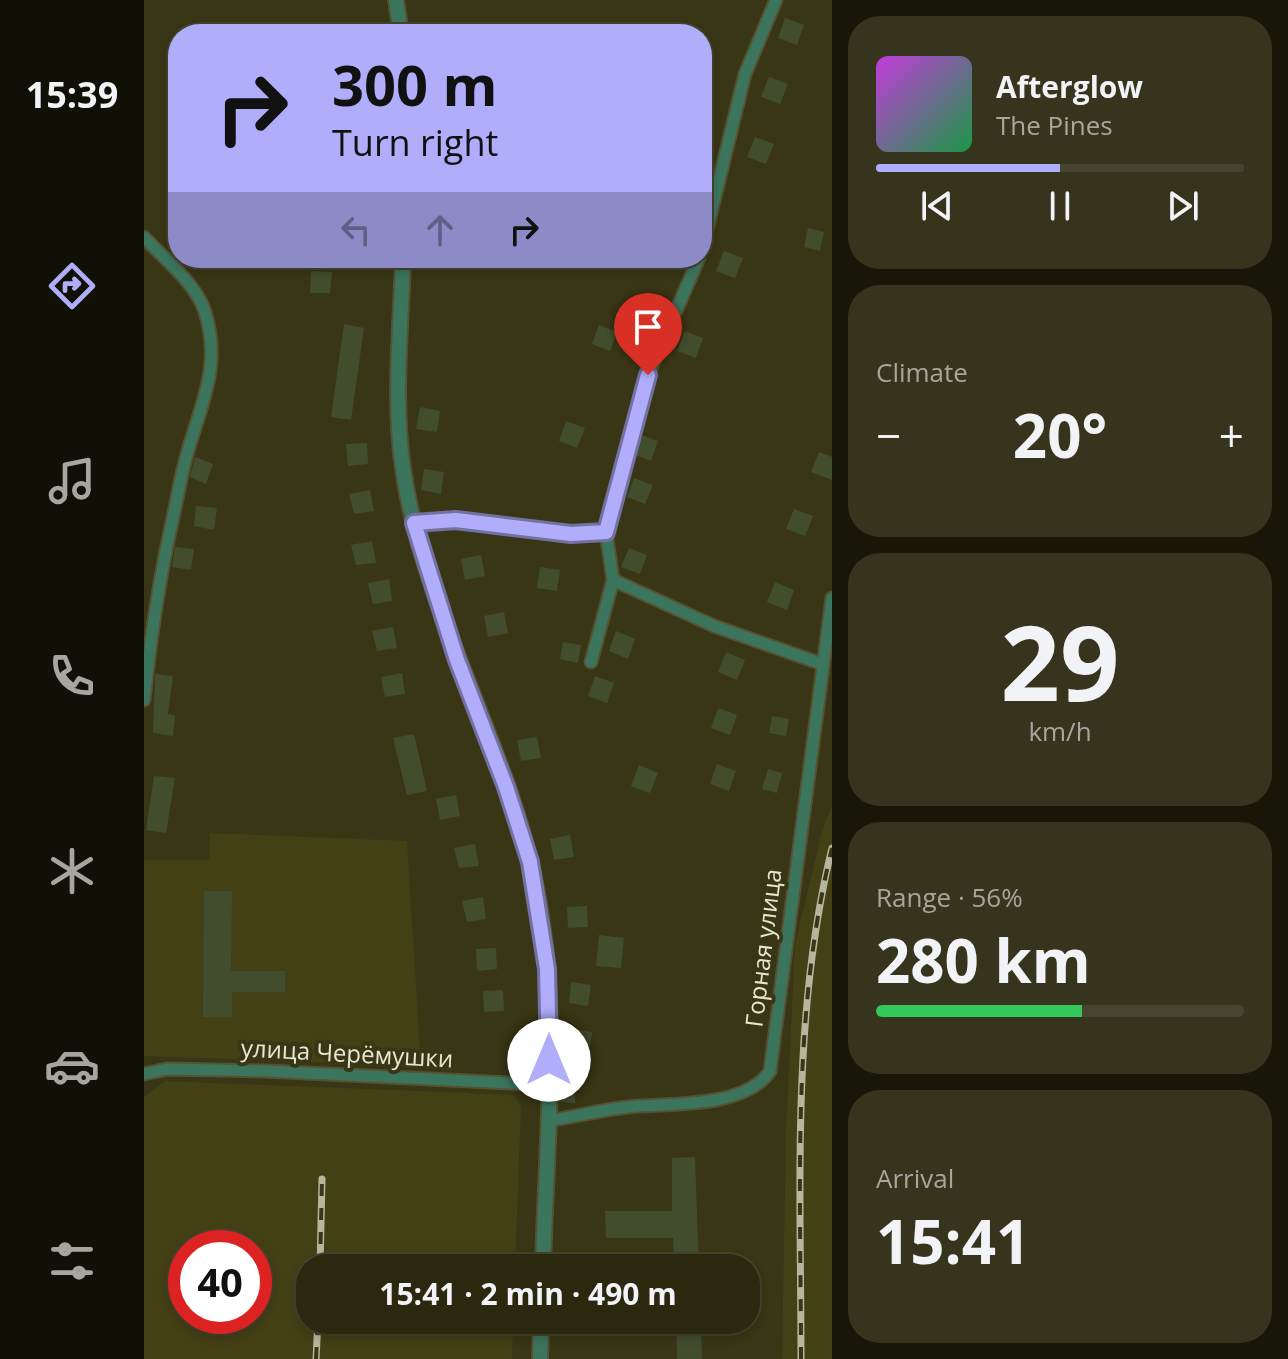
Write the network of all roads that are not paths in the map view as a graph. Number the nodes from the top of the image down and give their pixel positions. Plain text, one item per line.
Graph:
1 (396, 0) edge
2 (776, 0) edge
3 (400, 24) edge
4 (712, 209) edge
5 (144, 237) edge
6 (168, 263) edge
7 (172, 268) edge
8 (403, 268) edge
9 (695, 268) edge
10 (414, 523) junction
11 (606, 532) junction
12 (613, 580) junction
13 (832, 598) edge
14 (591, 662) dead end
15 (822, 664) junction
16 (144, 700) edge
17 (144, 1074) edge
18 (548, 1085) junction
19 (547, 1121) junction
20 (543, 1254) edge
21 (541, 1334) edge
22 (540, 1359) edge

1 - 3 street
2 - 4 street
5 - 6 street
7 - 16 street
8 - 10 street
9 - 11 street
10 - 11 street
10 - 18 street
11 - 12 street
12 - 14 street
12 - 15 street
13 - 15 street, Горная улица
15 - 19 street, Горная улица
17 - 18 street, улица Черёмушки
18 - 19 street
19 - 20 street
21 - 22 street

